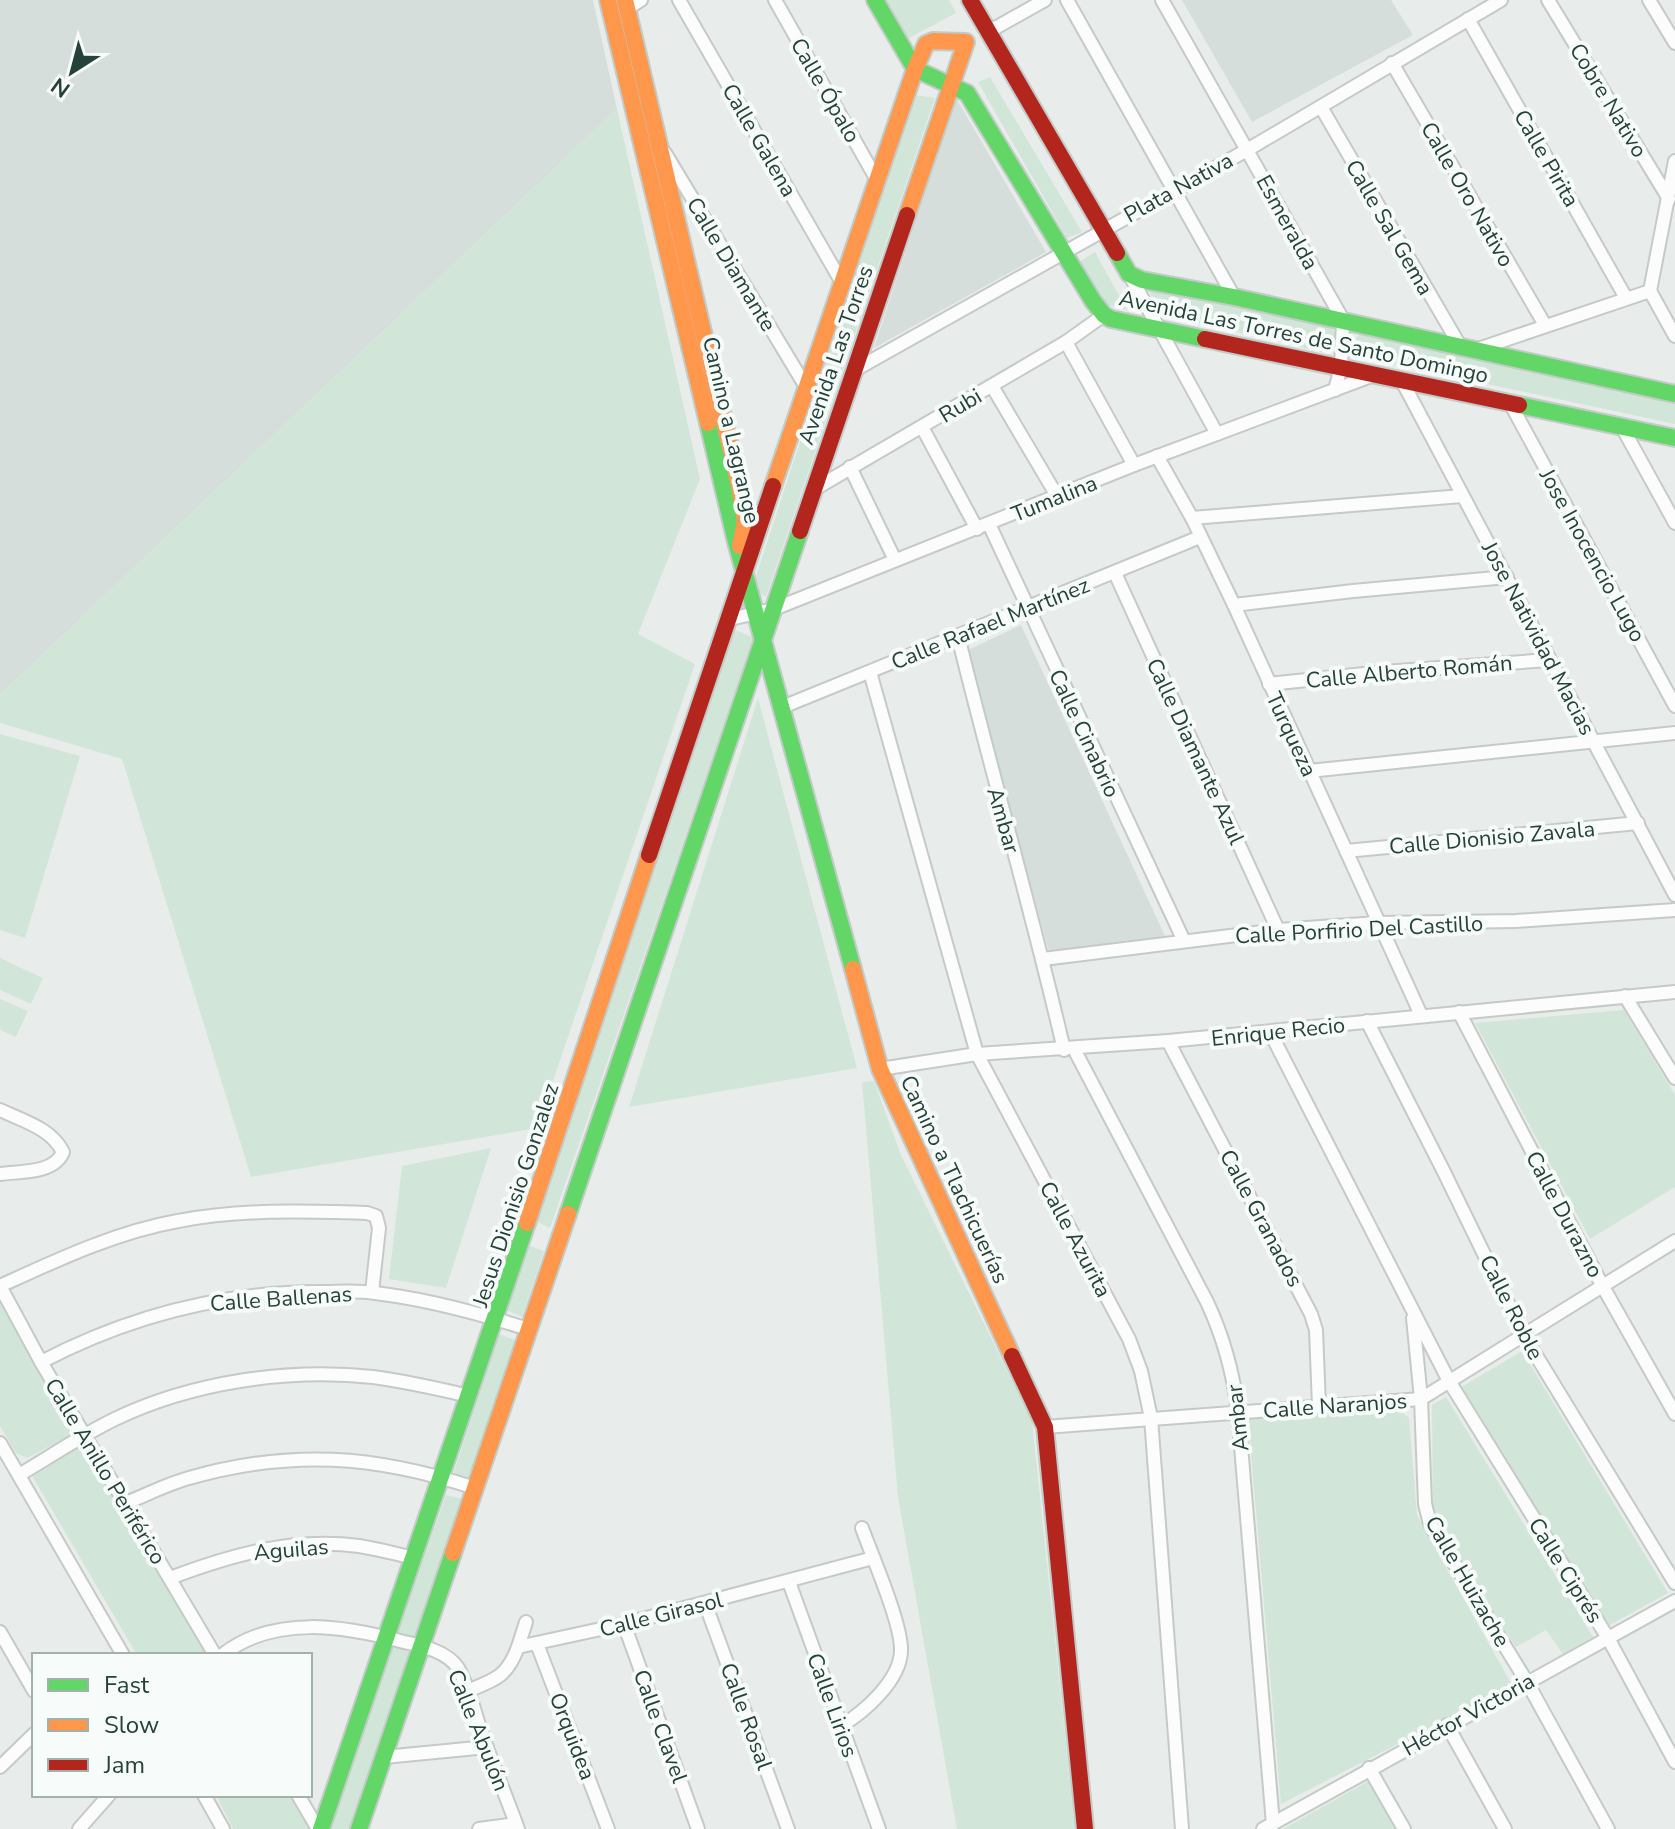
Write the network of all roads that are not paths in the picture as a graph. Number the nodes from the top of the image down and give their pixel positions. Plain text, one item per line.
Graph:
1 (608, 0) edge
2 (679, 0) edge
3 (775, 0) edge
4 (875, 0) edge
5 (970, 0) edge
6 (1045, 0) edge
7 (1067, 0) edge
8 (1162, 0) edge
9 (1501, 0) edge
10 (1548, 0) edge
11 (1649, 0) edge
12 (631, 3) edge
13 (1468, 19) junction
14 (988, 32) junction
15 (966, 42) junction
16 (1675, 43) edge
17 (1392, 63) junction
18 (915, 69) junction
19 (950, 85) junction
20 (1321, 107) junction
21 (657, 141) junction
22 (1247, 150) junction
23 (1675, 161) edge
24 (877, 180) junction
25 (1173, 191) junction
26 (1669, 199) junction
27 (1101, 229) junction
28 (1064, 251) junction
29 (1129, 274) junction
30 (841, 281) junction
31 (1650, 291) junction
32 (1234, 297) junction
33 (1626, 298) junction
34 (1104, 315) junction
35 (1343, 320) junction
36 (1545, 325) junction
37 (1156, 327) junction
38 (1675, 336) edge
39 (1066, 342) junction
40 (1460, 346) junction
41 (1478, 349) junction
42 (1341, 367) junction
43 (853, 371) junction
44 (1374, 375) junction
45 (1402, 381) junction
46 (992, 386) junction
47 (806, 387) junction
48 (1335, 390) junction
49 (1675, 394) edge
50 (1510, 403) junction
51 (922, 427) junction
52 (1622, 427) junction
53 (1217, 434) junction
54 (1675, 438) edge
55 (1157, 456) junction
56 (1134, 465) junction
57 (850, 467) junction
58 (813, 490) junction
59 (1057, 496) junction
60 (1462, 496) junction
61 (1192, 518) junction
62 (1675, 523) edge
63 (983, 527) junction
64 (1200, 537) junction
65 (739, 552) junction
66 (895, 560) junction
67 (744, 572) junction
68 (1115, 573) junction
69 (1507, 577) junction
70 (1234, 605) junction
71 (1027, 608) junction
72 (774, 609) junction
73 (755, 614) junction
74 (730, 619) junction
75 (958, 636) junction
76 (762, 639) junction
77 (1549, 660) junction
78 (870, 672) junction
79 (1269, 684) junction
80 (1675, 706) edge
81 (780, 708) junction
82 (1675, 733) edge
83 (1595, 742) junction
84 (1309, 771) junction
85 (1638, 823) junction
86 (1346, 851) junction
87 (1675, 895) edge
88 (1675, 910) edge
89 (1378, 923) junction
90 (1278, 930) junction
91 (1184, 941) junction
92 (1043, 959) junction
93 (1675, 992) edge
94 (1625, 996) junction
95 (1459, 1012) junction
96 (1421, 1015) junction
97 (1367, 1021) junction
98 (1270, 1032) junction
99 (1168, 1041) junction
100 (1069, 1050) junction
101 (977, 1054) junction
102 (880, 1069) junction
103 (1675, 1078) edge
104 (0, 1110) edge
105 (0, 1174) edge
106 (1674, 1243) edge
107 (1602, 1285) junction
108 (0, 1286) edge
109 (372, 1292) junction
110 (1412, 1307) junction
111 (497, 1319) junction
112 (528, 1329) junction
113 (1523, 1334) junction
114 (41, 1362) junction
115 (1449, 1381) junction
116 (470, 1396) junction
117 (1421, 1399) junction
118 (1319, 1406) junction
119 (1238, 1411) junction
120 (1675, 1414) edge
121 (1151, 1418) junction
122 (1045, 1427) junction
123 (84, 1435) junction
124 (0, 1443) edge
125 (19, 1475) junction
126 (442, 1477) junction
127 (475, 1488) junction
128 (126, 1503) junction
129 (862, 1528) dead end
130 (415, 1558) junction
131 (873, 1558) junction
132 (170, 1578) junction
133 (789, 1582) junction
134 (1675, 1583) edge
135 (1675, 1601) edge
136 (705, 1603) junction
137 (526, 1622) dead end
138 (624, 1624) junction
139 (0, 1632) edge
140 (387, 1637) junction
141 (1608, 1638) junction
142 (537, 1644) junction
143 (422, 1646) junction
144 (518, 1647) junction
145 (122, 1653) edge
146 (214, 1653) edge
147 (225, 1653) edge
148 (1527, 1682) junction
149 (32, 1688) edge
150 (467, 1691) junction
151 (1447, 1725) junction
152 (841, 1726) junction
153 (32, 1736) edge
154 (487, 1747) junction
155 (384, 1757) junction
156 (1675, 1762) edge
157 (0, 1767) edge
158 (1369, 1768) junction
159 (107, 1797) edge
160 (205, 1797) edge
161 (299, 1797) edge
162 (517, 1826) edge
163 (1268, 1826) edge
164 (79, 1829) edge
165 (223, 1829) edge
166 (319, 1829) edge
167 (359, 1829) edge
168 (479, 1829) edge
169 (608, 1829) edge
170 (698, 1829) edge
171 (788, 1829) edge
172 (879, 1829) edge
173 (1085, 1829) edge
174 (1182, 1829) edge
175 (1404, 1829) edge
176 (1505, 1829) edge
177 (1608, 1829) edge

1 - 65 street, Camino a Lagrange
2 - 30 street, Calle Galena
3 - 24 street, Calle Ópalo
4 - 18 street
5 - 14 street, Avenida Las Torres de Santo Domingo
6 - 14 street
7 - 25 street
8 - 22 street, Esmeralda
9 - 13 street, Plata Nativa
10 - 26 street, Cobre Nativo
11 - 16 street
12 - 21 street, Camino a Lagrange
13 - 17 street, Plata Nativa
13 - 33 street, Calle Pirita
14 - 15 street, Avenida Las Torres
14 - 27 street, Avenida Las Torres de Santo Domingo
15 - 18 street, Avenida Las Torres
15 - 19 street, Avenida Las Torres
17 - 20 street, Plata Nativa
17 - 36 street, Calle Oro Nativo
18 - 19 street
18 - 24 street, Avenida Las Torres
19 - 28 street, Avenida Las Torres de Santo Domingo
19 - 43 street, Avenida Las Torres
20 - 22 street, Plata Nativa
20 - 40 street, Calle Sal Gema
21 - 47 street, Calle Diamante
21 - 65 street, Camino a Lagrange
22 - 25 street, Plata Nativa
22 - 35 street, Esmeralda
23 - 26 street
24 - 30 street, Avenida Las Torres
25 - 27 street, Plata Nativa
25 - 32 street
26 - 31 street
27 - 28 street, Plata Nativa
27 - 29 street, Avenida Las Torres de Santo Domingo
28 - 34 street, Avenida Las Torres de Santo Domingo
28 - 43 street, Plata Nativa
29 - 32 street, Avenida Las Torres de Santo Domingo
29 - 37 street
30 - 47 street, Avenida Las Torres
31 - 33 street
31 - 38 street
32 - 35 street, Avenida Las Torres de Santo Domingo
33 - 36 street
34 - 37 street, Avenida Las Torres de Santo Domingo
34 - 39 street, Rubi
35 - 40 street, Avenida Las Torres de Santo Domingo
35 - 42 street
36 - 41 street
37 - 42 street, Avenida Las Torres de Santo Domingo
37 - 53 street
39 - 46 street, Rubi
39 - 56 street
40 - 41 street, Avenida Las Torres de Santo Domingo
41 - 49 street, Avenida Las Torres de Santo Domingo
42 - 44 street, Avenida Las Torres de Santo Domingo
42 - 48 street
43 - 58 street, Avenida Las Torres
44 - 45 street, Avenida Las Torres de Santo Domingo
44 - 48 street, Tumalina
45 - 50 street, Avenida Las Torres de Santo Domingo
45 - 60 street, Jose Natividad Macias
46 - 51 street, Rubi
46 - 59 street
47 - 67 street, Avenida Las Torres
48 - 53 street, Tumalina
50 - 52 street, Avenida Las Torres de Santo Domingo
50 - 80 street, Jose Inocencio Lugo
51 - 57 street, Rubi
51 - 63 street, Calle Cinabrio
52 - 54 street, Avenida Las Torres de Santo Domingo
52 - 62 street
53 - 55 street, Tumalina
55 - 56 street, Tumalina
55 - 61 street, Turqueza
56 - 59 street, Tumalina
57 - 58 street, Rubi
57 - 66 street
58 - 72 street, Avenida Las Torres
59 - 63 street, Tumalina
60 - 61 street
60 - 69 street, Jose Natividad Macias
61 - 64 street, Turqueza
63 - 66 street, Tumalina
63 - 71 street, Calle Cinabrio
64 - 68 street, Calle Rafael Martínez
64 - 70 street, Turqueza
65 - 67 street, Camino a Tlachicuerías
66 - 72 street, Tumalina
67 - 73 street, Camino a Tlachicuerías
67 - 74 street, Jesus Dionisio Gonzalez
68 - 71 street, Calle Rafael Martínez
68 - 90 street, Calle Diamante Azul
69 - 70 street
69 - 77 street, Jose Natividad Macias
70 - 79 street, Turqueza
71 - 75 street, Calle Rafael Martínez
71 - 91 street, Calle Cinabrio
72 - 73 street, Tumalina
72 - 76 street, Avenida Las Torres
73 - 74 street, Tumalina
73 - 76 street, Camino a Tlachicuerías
74 - 111 street, Jesus Dionisio Gonzalez
75 - 78 street, Calle Rafael Martínez
75 - 92 street, Ambar
76 - 81 street, Camino a Tlachicuerías
76 - 112 street
77 - 79 street, Calle Alberto Román
77 - 83 street, Jose Natividad Macias
78 - 81 street, Calle Rafael Martínez
78 - 101 street, Calle Azurita
79 - 84 street, Turqueza
81 - 102 street, Camino a Tlachicuerías
82 - 83 street
83 - 84 street
83 - 85 street, Jose Natividad Macias
84 - 86 street, Turqueza
85 - 86 street, Calle Dionisio Zavala
85 - 87 street, Jose Natividad Macias
86 - 89 street, Turqueza
88 - 89 street, Calle Porfirio Del Castillo
89 - 90 street, Calle Porfirio Del Castillo
89 - 96 street, Turqueza
90 - 91 street, Calle Porfirio Del Castillo
91 - 92 street, Calle Porfirio Del Castillo
92 - 100 street, Ambar
93 - 94 street, Enrique Recio
94 - 95 street, Enrique Recio
94 - 103 street
95 - 96 street, Enrique Recio
95 - 107 street, Calle Durazno
96 - 97 street, Enrique Recio
97 - 98 street, Enrique Recio
97 - 113 street, Calle Roble
98 - 99 street, Enrique Recio
98 - 110 street, Calle Huizache
99 - 100 street, Enrique Recio
99 - 118 street, Calle Granados
100 - 101 street, Enrique Recio
100 - 119 street, Ambar
101 - 102 street, Enrique Recio
101 - 121 street, Calle Azurita
102 - 122 street, Camino a Tlachicuerías
104 - 105 street
106 - 107 street, Calle Naranjos
107 - 113 street, Calle Naranjos
107 - 120 street, Calle Durazno
108 - 109 street
108 - 114 street, Calle Anillo Periférico
109 - 111 street, Calle Ballenas
109 - 114 street, Calle Ballenas
110 - 115 street, Calle Huizache
110 - 117 street, Calle Huizache
111 - 112 street, Calle Ballenas
111 - 116 street, Jesus Dionisio Gonzalez
112 - 127 street
113 - 115 street, Calle Naranjos
113 - 134 street, Calle Roble
114 - 123 street, Calle Anillo Periférico
115 - 117 street, Calle Naranjos
115 - 141 street, Calle Ciprés
116 - 123 street
116 - 126 street, Jesus Dionisio Gonzalez
117 - 118 street, Calle Naranjos
117 - 148 street, Calle Huizache
118 - 119 street, Calle Naranjos
119 - 121 street, Calle Naranjos
119 - 163 street, Ambar
121 - 122 street, Calle Naranjos
121 - 174 street, Calle Azurita
122 - 173 street, Camino a Tlachicuerías
123 - 125 street
123 - 128 street, Calle Anillo Periférico
124 - 125 street
125 - 145 street
126 - 127 street
126 - 128 street
126 - 130 street, Jesus Dionisio Gonzalez
127 - 143 street
128 - 132 street, Calle Anillo Periférico
129 - 131 street
130 - 132 street, Aguilas
130 - 140 street, Jesus Dionisio Gonzalez
131 - 133 street, Calle Girasol
131 - 152 street
132 - 146 street, Calle Anillo Periférico
133 - 136 street, Calle Girasol
133 - 152 street, Calle Lirios
135 - 141 street, Héctor Victoria
136 - 138 street, Calle Girasol
136 - 171 street, Calle Rosal
137 - 144 street
138 - 142 street, Calle Girasol
138 - 170 street, Calle Clavel
139 - 149 street
140 - 143 street, Calle Abulón
140 - 147 street, Calle Abulón
140 - 166 street, Jesus Dionisio Gonzalez
141 - 148 street, Héctor Victoria
141 - 156 street, Calle Ciprés
142 - 144 street, Calle Girasol
142 - 169 street, Orquidea
143 - 150 street, Calle Abulón
143 - 155 street
144 - 150 street
148 - 151 street, Héctor Victoria
148 - 177 street, Calle Huizache
150 - 154 street, Calle Abulón
151 - 158 street, Héctor Victoria
151 - 176 street
152 - 172 street, Calle Lirios
153 - 157 street
154 - 155 street
154 - 162 street, Calle Abulón
155 - 167 street
158 - 163 street, Héctor Victoria
158 - 175 street
159 - 164 street
160 - 165 street
161 - 166 street
162 - 168 street

